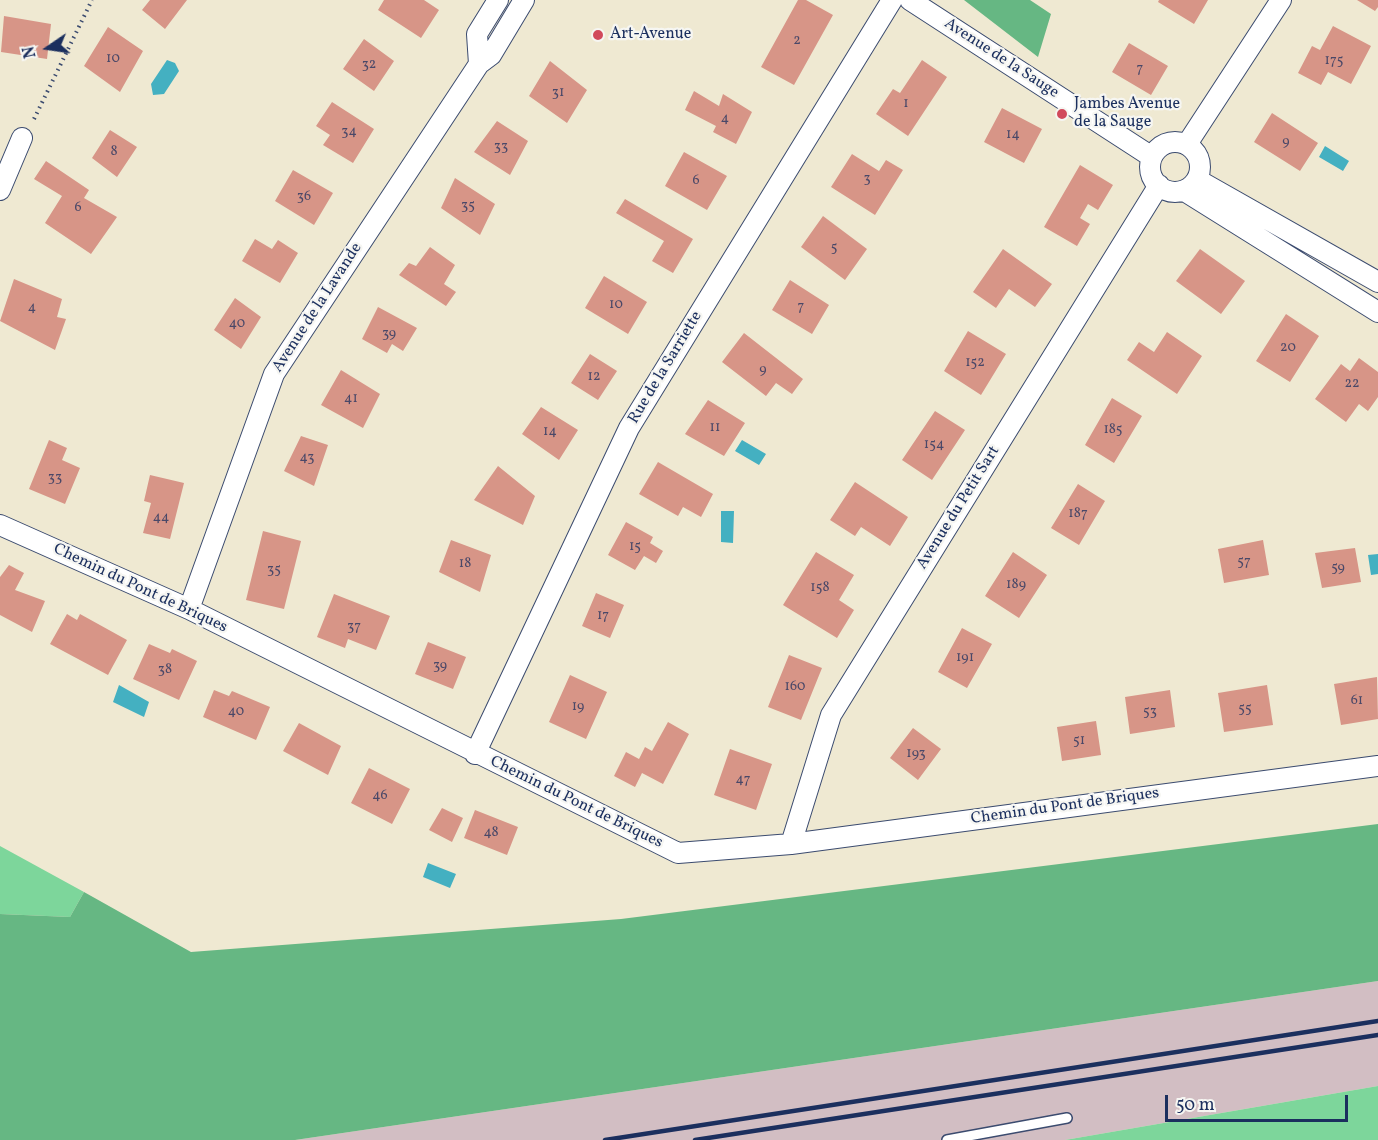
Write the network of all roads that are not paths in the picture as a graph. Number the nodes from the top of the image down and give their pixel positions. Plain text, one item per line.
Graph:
1 (498, 0) edge
2 (524, 0) edge
3 (892, 0) edge
4 (910, 0) edge
5 (1281, 0) edge
6 (479, 64) junction
7 (22, 138) road end
8 (1187, 144) junction
9 (1152, 157) junction
10 (1159, 185) junction
11 (1192, 186) junction
12 (0, 190) edge
13 (1378, 282) edge
14 (1378, 312) edge
15 (0, 525) edge
16 (189, 609) junction
17 (475, 754) junction
18 (1378, 766) edge
19 (791, 844) junction
20 (1066, 1118) dead end
21 (947, 1140) edge

1 - 6 street
2 - 6 street, Avenue de la Lavande
3 - 17 street, Rue de la Sarriette
4 - 9 street, Avenue de la Sauge
5 - 8 street
6 - 16 street, Avenue de la Lavande
7 - 12 street
8 - 9 street
8 - 11 street
9 - 10 street
10 - 11 street
10 - 19 street, Avenue du Petit Sart
11 - 13 street
11 - 14 street
15 - 16 street, Chemin du Pont de Briques
16 - 17 street, Chemin du Pont de Briques
17 - 19 street, Chemin du Pont de Briques
18 - 19 street, Chemin du Pont de Briques
20 - 21 lane

